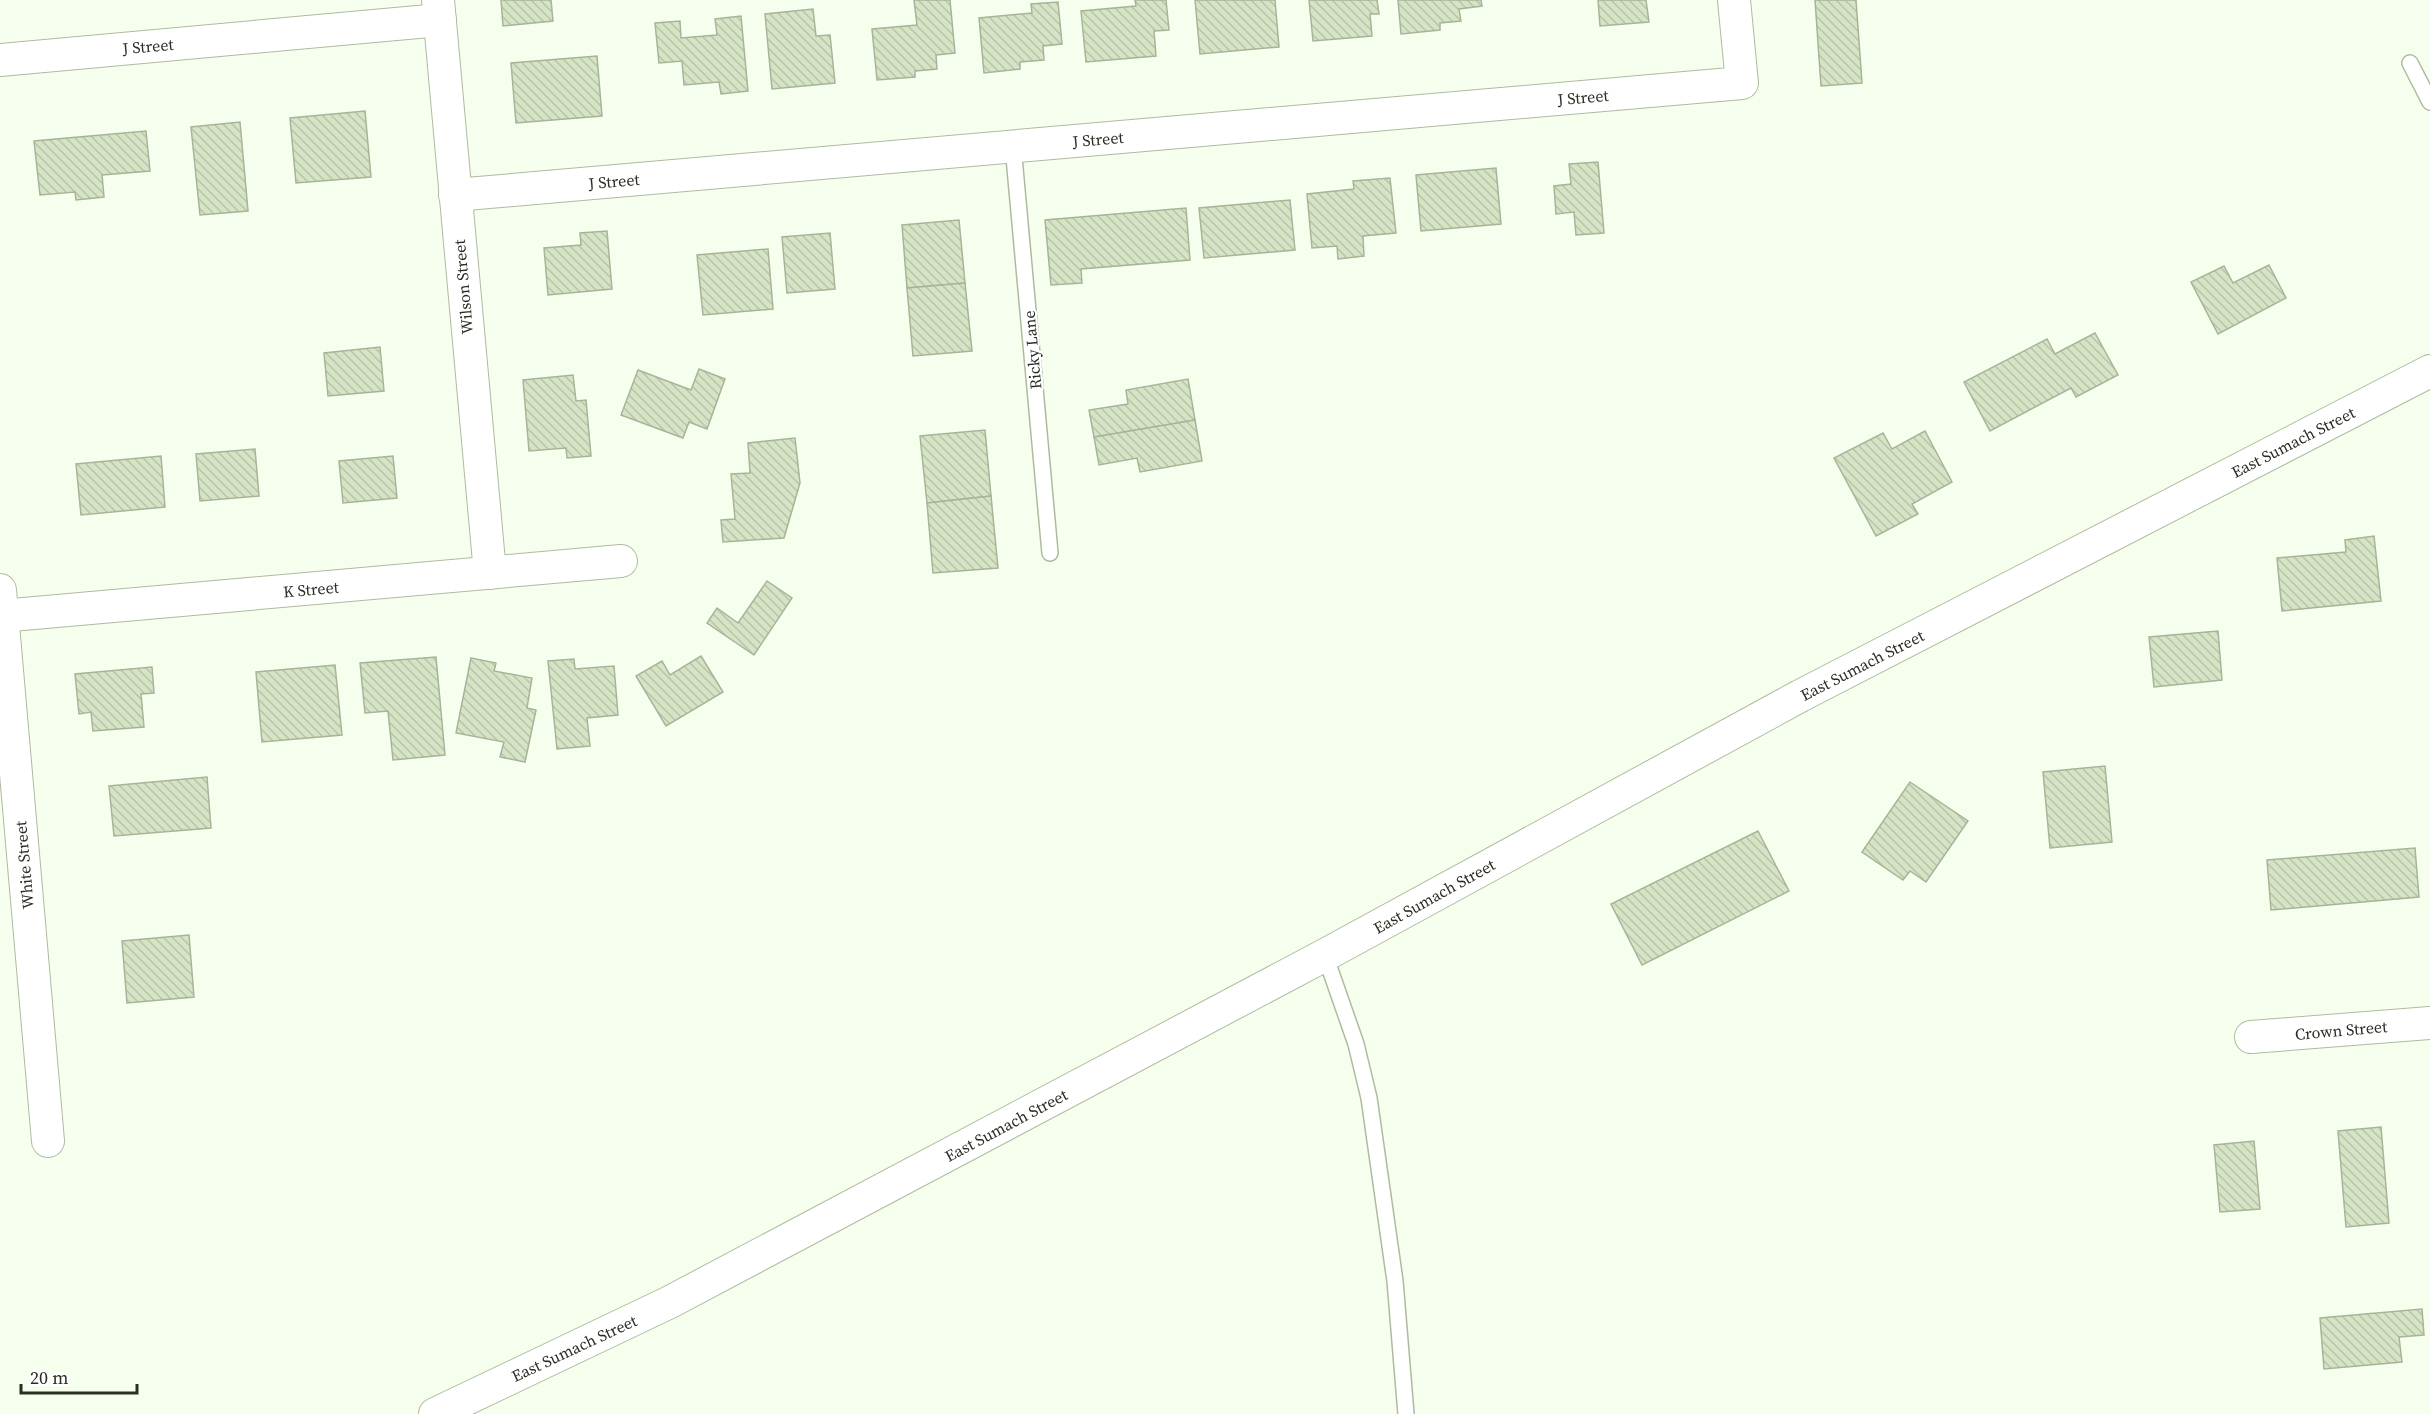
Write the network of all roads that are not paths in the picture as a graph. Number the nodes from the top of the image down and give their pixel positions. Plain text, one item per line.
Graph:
1 (1734, 0) edge
2 (439, 10) edge
3 (0, 60) edge
4 (2410, 63) dead end
5 (2430, 102) edge
6 (1013, 146) junction
7 (455, 195) junction
8 (2430, 371) edge
9 (1050, 554) dead end
10 (621, 561) dead end
11 (490, 573) junction
12 (1, 607) edge
13 (1324, 955) junction
14 (2430, 1023) edge
15 (2251, 1037) dead end
16 (48, 1141) dead end
17 (435, 1414) edge
18 (1406, 1414) edge

1 - 6 street, J Street
2 - 3 street, J Street
2 - 7 street, Wilson Street
4 - 5 lane
6 - 7 street, J Street
6 - 9 lane, Ricky Lane
7 - 11 street, Wilson Street
8 - 13 street, East Sumach Street
10 - 11 street, K Street
11 - 12 street, K Street
12 - 16 street, White Street
13 - 17 street, East Sumach Street
13 - 18 lane
14 - 15 street, Crown Street

